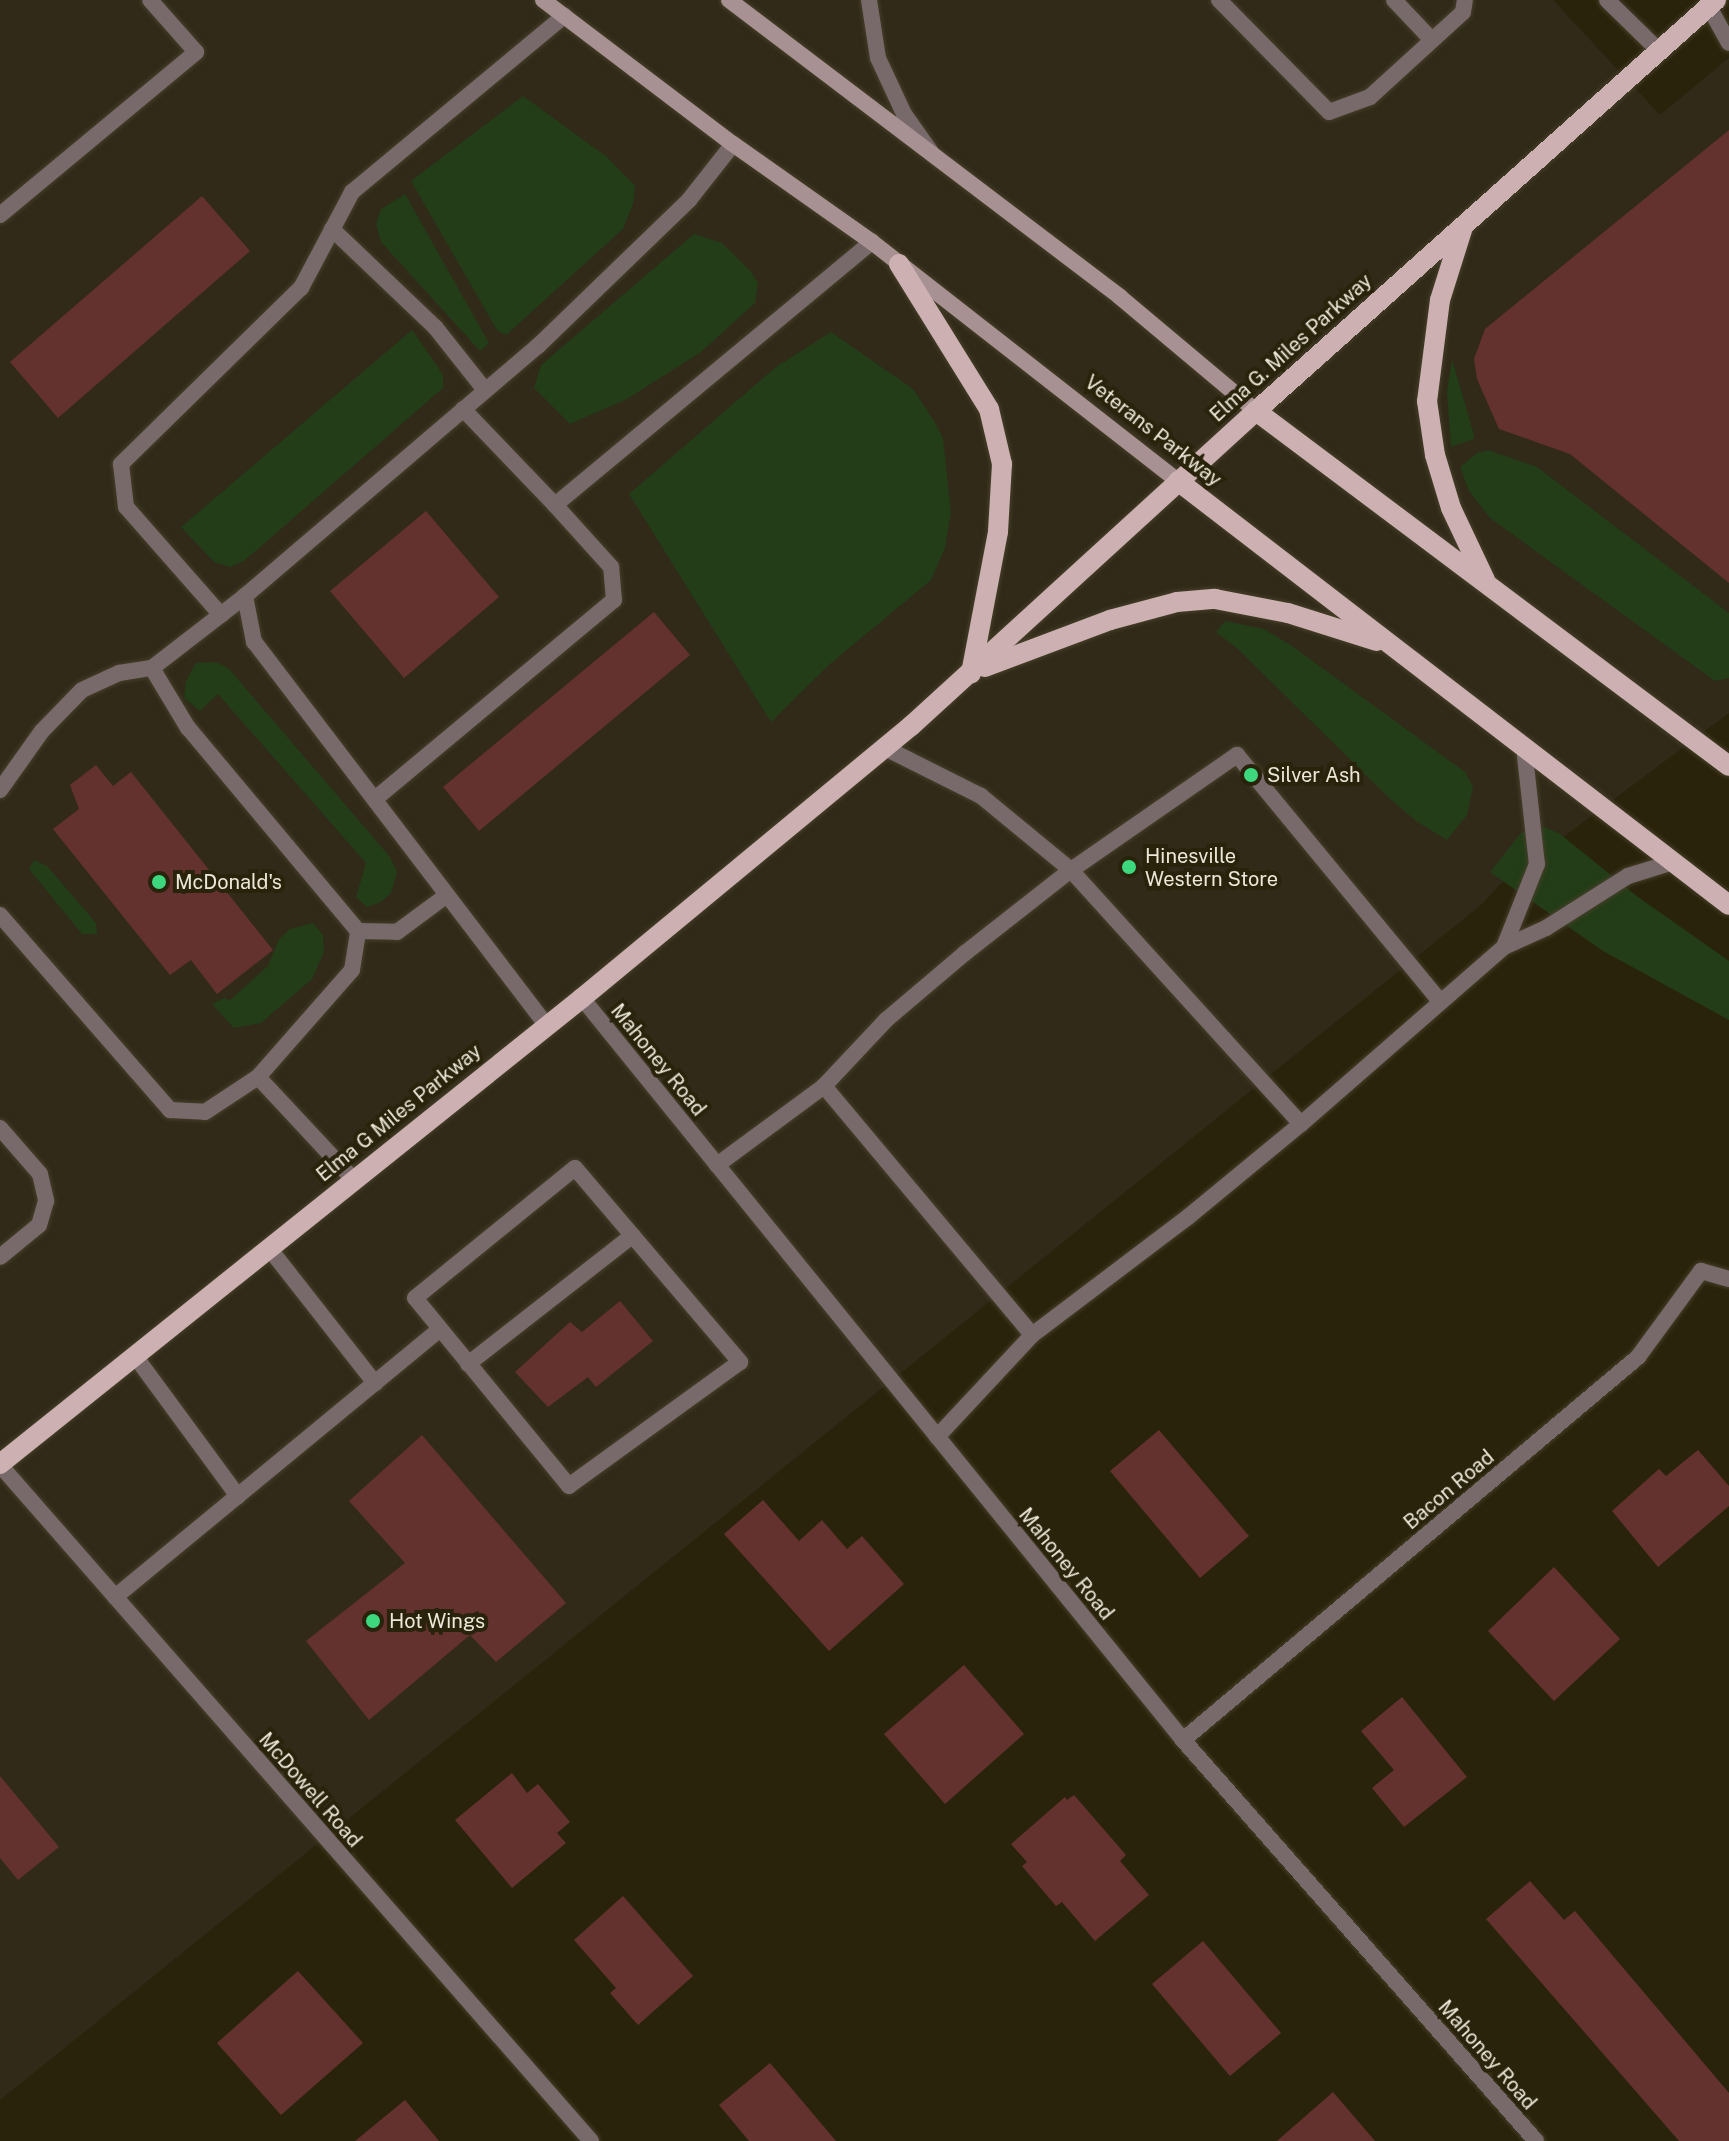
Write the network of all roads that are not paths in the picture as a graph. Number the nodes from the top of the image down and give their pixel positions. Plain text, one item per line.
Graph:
1 (150, 0) edge
2 (543, 0) edge
3 (729, 0) edge
4 (869, 0) edge
5 (1219, 0) edge
6 (1394, 0) edge
7 (1465, 0) edge
8 (1607, 0) edge
9 (1712, 3) edge
10 (564, 16) junction
11 (1432, 40) junction
12 (1729, 43) edge
13 (1659, 51) junction
14 (733, 144) junction
15 (937, 159) junction
16 (0, 215) edge
17 (1463, 226) junction
18 (332, 229) junction
19 (872, 242) junction
20 (899, 264) junction
21 (485, 390) junction
22 (463, 409) junction
23 (1256, 411) junction
24 (1178, 481) junction
25 (555, 505) junction
26 (1486, 584) junction
27 (245, 596) junction
28 (221, 615) junction
29 (1391, 646) junction
30 (152, 668) junction
31 (971, 673) junction
32 (1524, 747) junction
33 (885, 748) junction
34 (1729, 766) edge
35 (0, 790) edge
36 (826, 796) joint
37 (375, 799) junction
38 (1673, 862) junction
39 (1071, 870) junction
40 (447, 895) junction
41 (1729, 905) edge
42 (0, 915) edge
43 (358, 931) junction
44 (1504, 947) junction
45 (582, 998) junction
46 (1440, 1001) junction
47 (547, 1026) junction
48 (258, 1077) junction
49 (824, 1086) junction
50 (1301, 1124) junction
51 (0, 1128) edge
52 (717, 1165) junction
53 (354, 1180) junction
54 (633, 1235) junction
55 (269, 1248) junction
56 (0, 1257) edge
57 (1729, 1279) edge
58 (440, 1329) junction
59 (1032, 1335) junction
60 (135, 1356) junction
61 (468, 1364) junction
62 (375, 1383) junction
63 (937, 1437) junction
64 (0, 1464) edge
65 (238, 1496) junction
66 (115, 1597) junction
67 (1183, 1740) junction
68 (591, 2141) edge
69 (1536, 2141) edge

1 - 16 street
2 - 10 main road, Veterans Parkway
3 - 15 main road
4 - 15 street
5 - 11 street
6 - 11 street
7 - 11 street
8 - 13 street
9 - 12 street
9 - 13 main road, Elma G. Miles Parkway
10 - 14 main road, Veterans Parkway
10 - 18 street
13 - 17 main road, Elma G. Miles Parkway
14 - 19 main road, Veterans Parkway
14 - 21 street
15 - 23 main road
17 - 23 main road, Elma G. Miles Parkway
17 - 26 main road
18 - 21 street
18 - 28 street
19 - 20 main road, Veterans Parkway
19 - 25 street
20 - 24 main road, Veterans Parkway
20 - 31 main road
21 - 22 street
22 - 25 street
22 - 27 street
23 - 24 main road, Elma G. Miles Parkway
23 - 26 main road
24 - 29 main road, Veterans Parkway
24 - 31 main road, Elma G. Miles Parkway
25 - 37 street
26 - 34 main road
27 - 28 street
27 - 37 street
28 - 30 street
29 - 31 main road
29 - 32 main road, Veterans Parkway
30 - 35 street
30 - 43 street
31 - 33 main road, Elma G. Miles Parkway
32 - 38 main road, Veterans Parkway
32 - 44 street
33 - 36 main road, Elma G. Miles Parkway
33 - 39 street
36 - 45 main road, Elma G Miles Parkway
37 - 40 street
38 - 41 main road, Veterans Parkway
38 - 44 street
39 - 46 street
39 - 49 street
39 - 50 street
40 - 43 street
40 - 47 street
42 - 48 street
43 - 48 street
44 - 46 street
45 - 47 main road, Elma G Miles Parkway
45 - 52 street, Mahoney Road
46 - 50 street
47 - 53 main road, Elma G Miles Parkway
48 - 53 street
49 - 52 street
49 - 59 street
50 - 59 street
51 - 56 street
52 - 63 street, Mahoney Road
53 - 55 main road, Elma G Miles Parkway
54 - 58 street
54 - 61 street
54 - 61 street
55 - 60 main road, Elma G Miles Parkway
55 - 62 street
57 - 67 street, Bacon Road
58 - 61 street
58 - 62 street
59 - 63 street
60 - 64 main road, Elma G Miles Parkway
60 - 65 street
62 - 65 street
63 - 67 street, Mahoney Road
64 - 66 street, McDowell Road
65 - 66 street
66 - 68 street, McDowell Road
67 - 69 street, Mahoney Road

